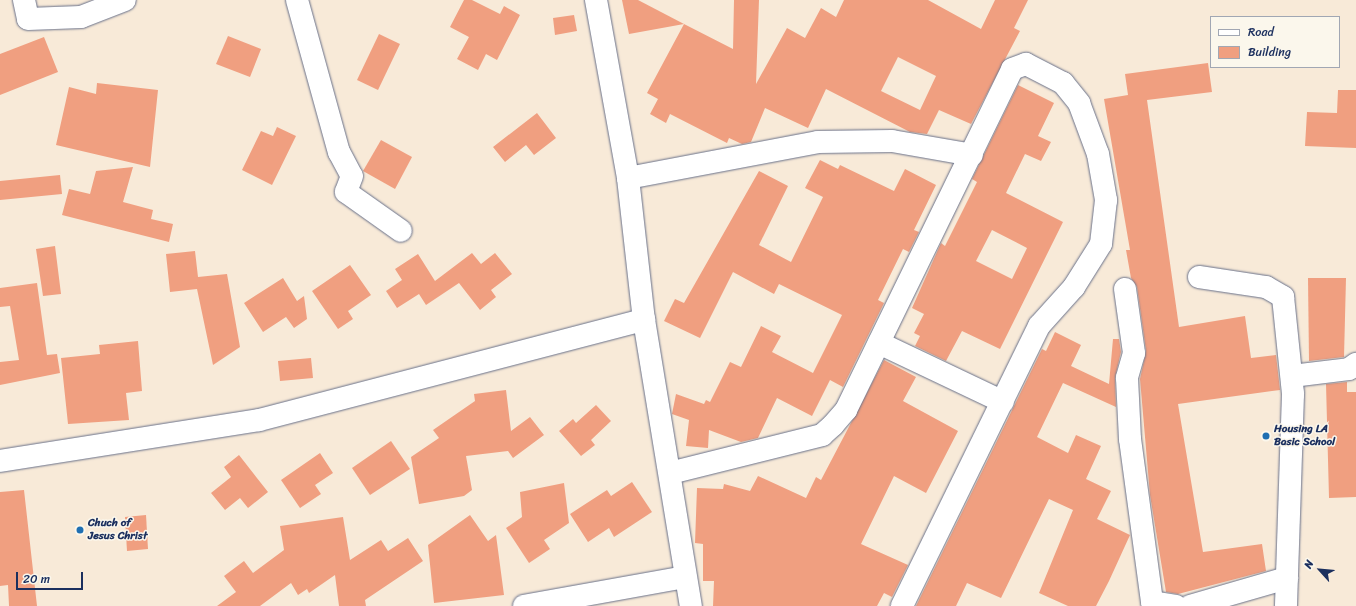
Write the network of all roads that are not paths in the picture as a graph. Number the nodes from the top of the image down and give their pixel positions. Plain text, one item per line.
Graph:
1 (24, 0) edge
2 (125, 0) edge
3 (297, 0) edge
4 (596, 0) edge
5 (972, 155) junction
6 (628, 178) junction
7 (401, 231) dead end
8 (1200, 277) dead end
9 (1125, 289) dead end
10 (644, 320) junction
11 (880, 343) junction
12 (1356, 364) edge
13 (1292, 376) junction
14 (1003, 402) junction
15 (0, 461) edge
16 (670, 473) junction
17 (685, 577) junction
18 (1287, 578) junction
19 (1152, 604) edge
20 (524, 606) edge
21 (691, 606) edge
22 (902, 606) edge
23 (1176, 606) edge
24 (1190, 606) edge
25 (1286, 606) edge

1 - 2 street
3 - 7 street
4 - 6 street
5 - 6 street
5 - 11 street
5 - 14 street
6 - 10 street
8 - 13 street
9 - 19 street
10 - 15 street
10 - 16 street
11 - 14 street
11 - 16 street
12 - 13 street
13 - 18 street
14 - 22 street
16 - 17 street
17 - 20 street
17 - 21 street
18 - 24 street
18 - 25 street
19 - 23 street

